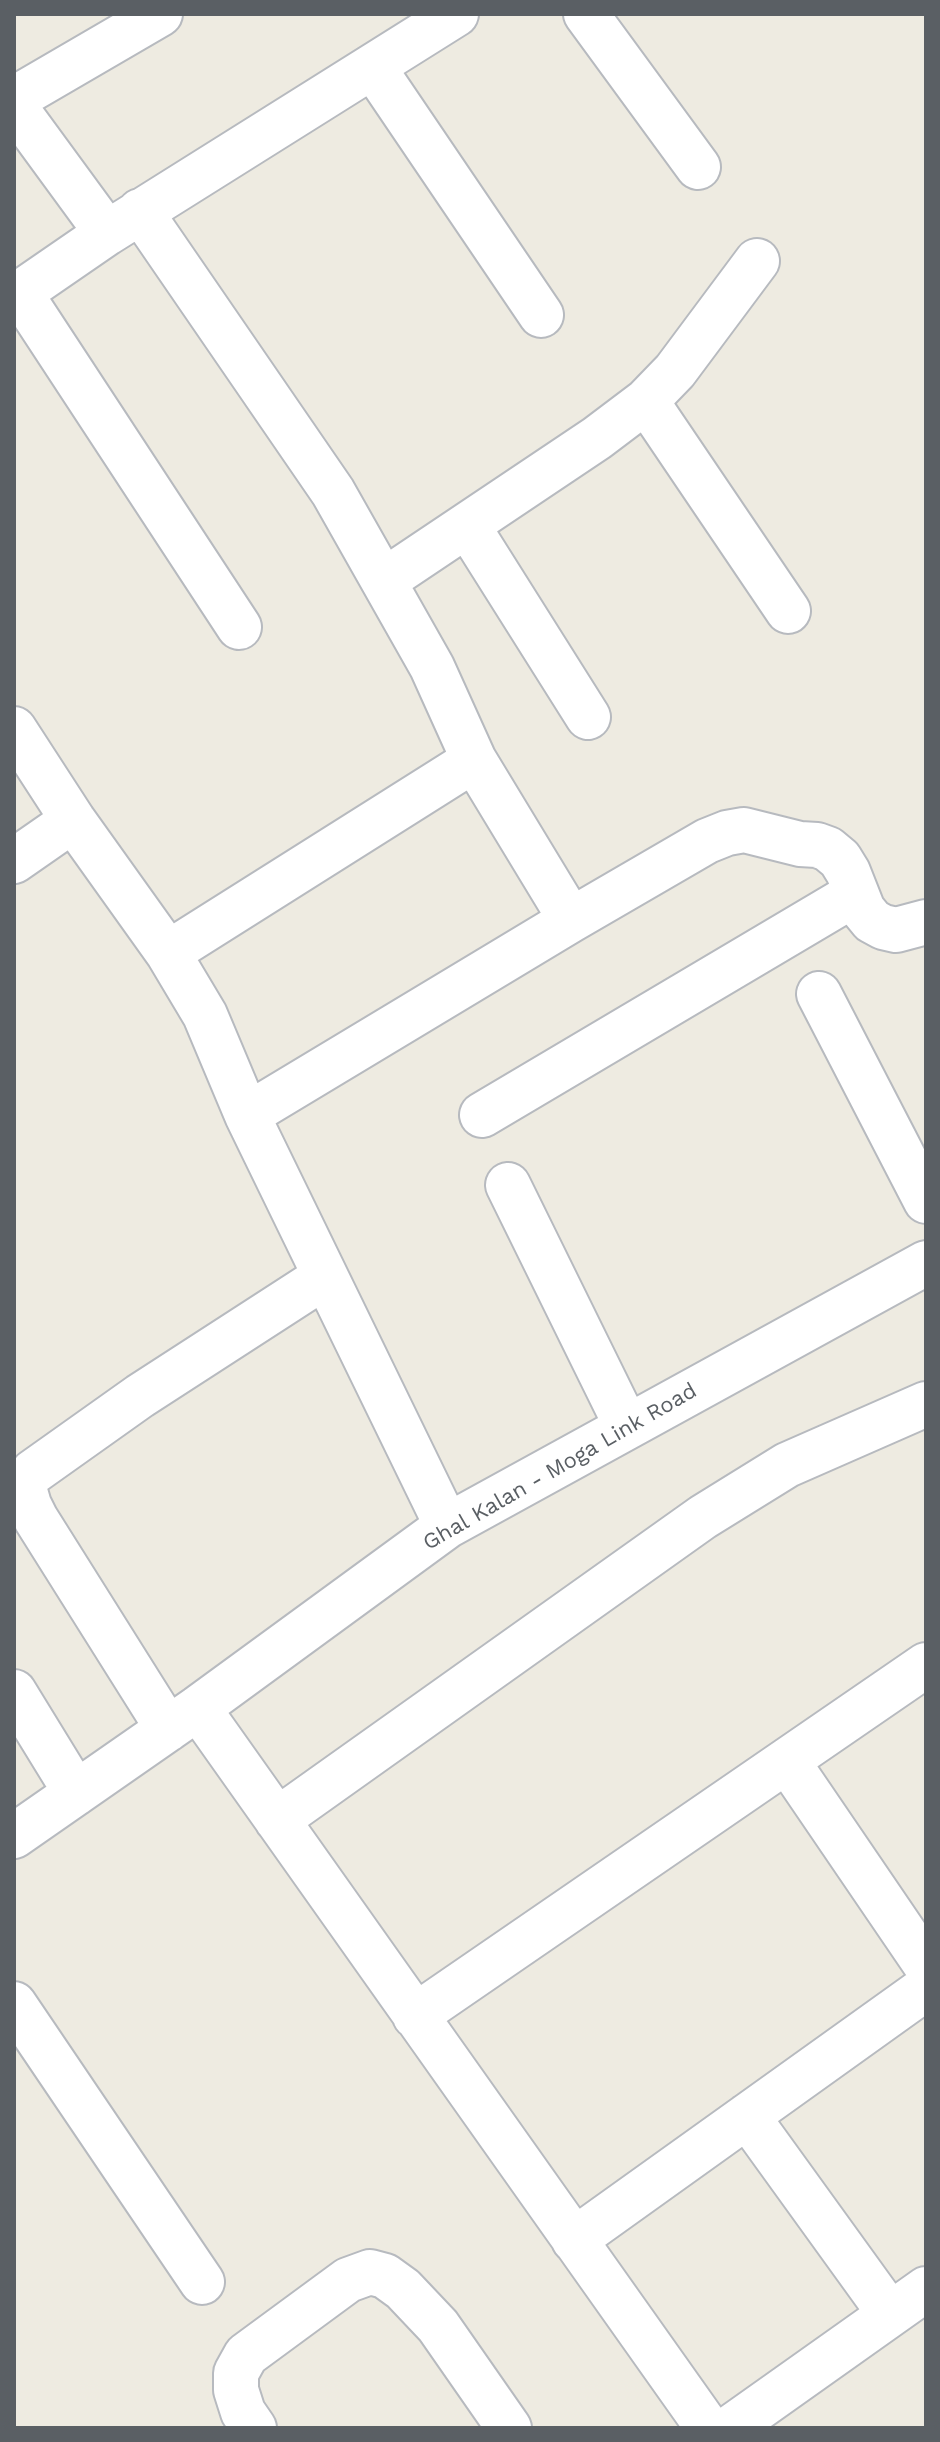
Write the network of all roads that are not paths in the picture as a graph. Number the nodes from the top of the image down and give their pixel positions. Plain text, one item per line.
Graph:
1 (160, 14) edge
2 (456, 14) edge
3 (586, 14) edge
4 (373, 67) junction
5 (14, 99) edge
6 (14, 106) edge
7 (698, 167) dead end
8 (124, 222) junction
9 (757, 261) dead end
10 (17, 295) edge
11 (541, 315) dead end
12 (646, 401) junction
13 (467, 525) junction
14 (385, 580) junction
15 (788, 611) dead end
16 (239, 627) dead end
17 (588, 717) dead end
18 (14, 729) edge
19 (474, 760) junction
20 (73, 820) junction
21 (14, 861) edge
22 (855, 894) junction
23 (571, 920) junction
24 (926, 922) edge
25 (168, 953) junction
26 (819, 994) dead end
27 (247, 1115) junction
28 (482, 1115) dead end
29 (508, 1185) dead end
30 (926, 1201) edge
31 (926, 1263) edge
32 (324, 1277) junction
33 (926, 1404) edge
34 (627, 1427) junction
35 (447, 1526) junction
36 (926, 1665) edge
37 (14, 1692) edge
38 (183, 1719) junction
39 (787, 1761) junction
40 (76, 1793) junction
41 (277, 1820) junction
42 (14, 1836) edge
43 (926, 1965) edge
44 (926, 1988) edge
45 (14, 2004) edge
46 (415, 2016) junction
47 (747, 2116) junction
48 (574, 2240) junction
49 (202, 2282) dead end
50 (926, 2289) edge
51 (890, 2314) junction
52 (254, 2428) edge
53 (509, 2428) edge
54 (708, 2428) edge
55 (730, 2428) edge

1 - 5 street
2 - 4 street
3 - 7 street
4 - 8 street
4 - 11 street
6 - 8 street
8 - 10 street
8 - 14 street
9 - 12 street
10 - 16 street
12 - 13 street
12 - 15 street
13 - 14 street
13 - 17 street
14 - 19 street
18 - 20 street
19 - 23 street
19 - 25 street
20 - 21 street
20 - 25 street
22 - 23 street
22 - 24 street
22 - 28 street
23 - 27 street
25 - 27 street
26 - 30 street
27 - 32 street
29 - 34 street
31 - 34 street, Ghal Kalan - Moga Link Road
32 - 35 street
32 - 38 street
33 - 41 street
34 - 35 street, Ghal Kalan - Moga Link Road
35 - 38 street, Ghal Kalan - Moga Link Road
36 - 39 street
37 - 40 street
38 - 40 street, Ghal Kalan - Moga Link Road
38 - 41 street
39 - 43 street
39 - 46 street
40 - 42 street, Ghal Kalan - Moga Link Road
41 - 46 street
44 - 47 street
45 - 49 street
46 - 48 street
47 - 48 street
47 - 51 street
48 - 54 street
50 - 51 street
51 - 55 street
52 - 53 street

